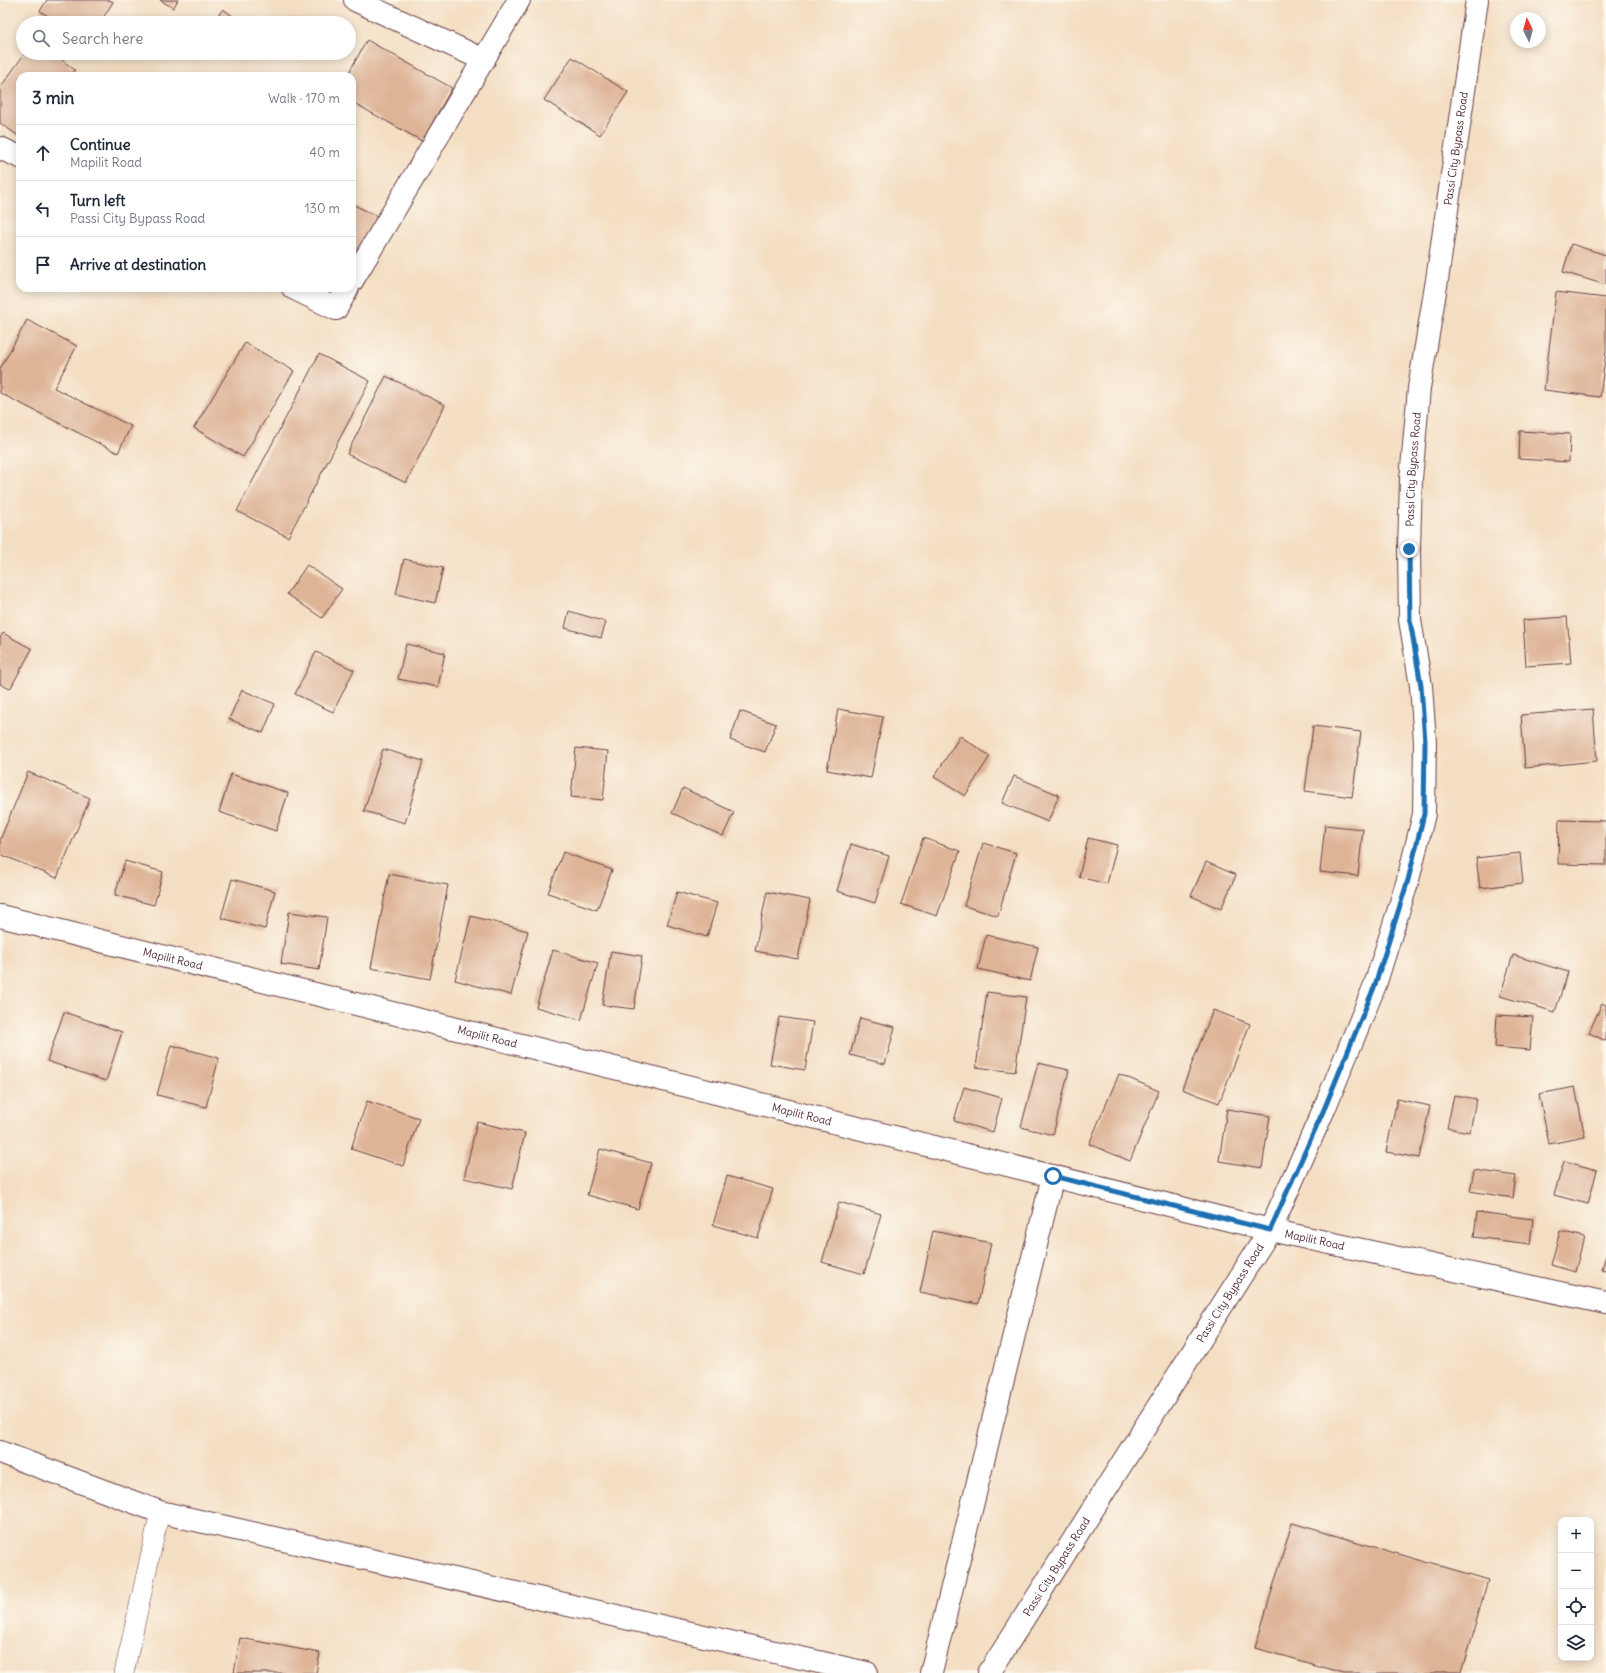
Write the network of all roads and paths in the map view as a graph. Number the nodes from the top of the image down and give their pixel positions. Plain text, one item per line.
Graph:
1 (355, 0) edge
2 (519, 0) edge
3 (1477, 0) edge
4 (484, 60) junction
5 (0, 148) edge
6 (16, 155) edge
7 (356, 274) edge
8 (302, 292) edge
9 (346, 292) edge
10 (0, 916) edge
11 (1053, 1176) junction
12 (1270, 1230) junction
13 (1606, 1303) edge
14 (0, 1452) edge
15 (160, 1512) junction
16 (124, 1673) edge
17 (867, 1673) edge
18 (931, 1673) edge
19 (989, 1673) edge

1 - 4 street
2 - 4 street
3 - 12 street, Passi City Bypass Road
4 - 7 street
5 - 6 street
8 - 9 street
10 - 11 street, Mapilit Road
11 - 12 street, Mapilit Road
11 - 18 street
12 - 13 street, Mapilit Road
12 - 19 street, Passi City Bypass Road
14 - 15 street
15 - 16 lane
15 - 17 street

